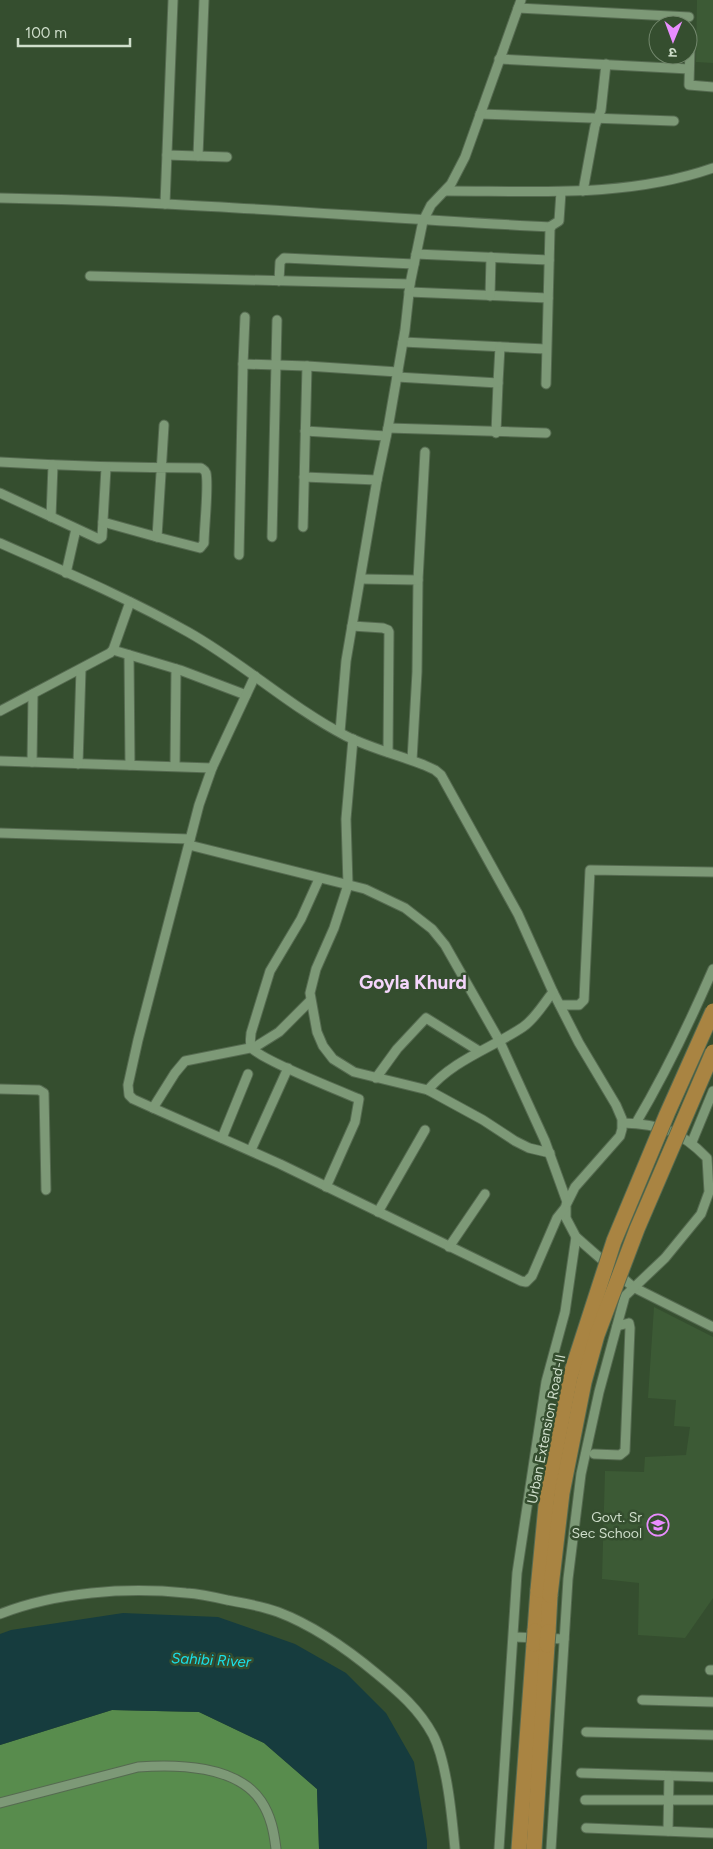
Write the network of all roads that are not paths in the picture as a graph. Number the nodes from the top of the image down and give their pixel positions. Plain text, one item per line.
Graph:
1 (173, 0) edge
2 (204, 0) edge
3 (520, 4) edge
4 (663, 15) edge
5 (499, 59) junction
6 (606, 64) junction
7 (689, 65) edge
8 (689, 69) junction
9 (713, 87) edge
10 (480, 114) junction
11 (597, 118) junction
12 (674, 121) dead end
13 (167, 155) junction
14 (198, 156) junction
15 (227, 157) dead end
16 (713, 168) edge
17 (446, 190) junction
18 (583, 191) junction
19 (561, 192) junction
20 (0, 198) edge
21 (165, 204) junction
22 (423, 221) junction
23 (551, 226) junction
24 (416, 254) junction
25 (492, 257) junction
26 (550, 260) junction
27 (414, 264) junction
28 (90, 276) dead end
29 (279, 282) junction
30 (410, 288) junction
31 (490, 296) junction
32 (548, 298) junction
33 (245, 317) dead end
34 (278, 320) dead end
35 (403, 342) junction
36 (500, 347) junction
37 (546, 349) junction
38 (243, 364) junction
39 (276, 364) junction
40 (307, 366) junction
41 (397, 374) junction
42 (498, 383) junction
43 (546, 384) dead end
44 (164, 425) dead end
45 (305, 431) junction
46 (387, 432) junction
47 (496, 433) junction
48 (546, 433) dead end
49 (425, 452) dead end
50 (0, 462) edge
51 (53, 465) junction
52 (106, 468) junction
53 (163, 468) junction
54 (304, 477) junction
55 (376, 480) junction
56 (0, 492) edge
57 (51, 517) junction
58 (103, 522) junction
59 (303, 527) dead end
60 (76, 529) junction
61 (158, 537) junction
62 (272, 537) dead end
63 (0, 543) edge
64 (239, 555) dead end
65 (66, 573) junction
66 (361, 579) junction
67 (418, 580) junction
68 (130, 602) junction
69 (352, 626) junction
70 (113, 650) junction
71 (128, 655) junction
72 (81, 669) junction
73 (176, 669) junction
74 (255, 676) junction
75 (32, 694) junction
76 (246, 694) junction
77 (0, 711) edge
78 (340, 732) junction
79 (354, 740) junction
80 (388, 752) junction
81 (412, 760) junction
82 (0, 761) edge
83 (32, 762) junction
84 (78, 764) junction
85 (130, 766) junction
86 (175, 766) junction
87 (212, 768) junction
88 (0, 833) edge
89 (190, 842) junction
90 (713, 872) edge
91 (319, 879) junction
92 (348, 885) junction
93 (713, 969) edge
94 (553, 992) junction
95 (310, 1001) junction
96 (560, 1005) junction
97 (713, 1011) edge
98 (499, 1040) junction
99 (252, 1049) junction
100 (479, 1051) junction
101 (713, 1052) edge
102 (288, 1068) junction
103 (248, 1074) dead end
104 (376, 1078) junction
105 (0, 1089) edge
106 (428, 1090) junction
107 (713, 1091) edge
108 (152, 1108) junction
109 (622, 1123) junction
110 (636, 1123) junction
111 (425, 1130) dead end
112 (222, 1138) junction
113 (692, 1142) junction
114 (251, 1150) junction
115 (550, 1153) junction
116 (326, 1187) junction
117 (46, 1190) dead end
118 (485, 1194) dead end
119 (566, 1205) junction
120 (378, 1212) junction
121 (576, 1237) junction
122 (450, 1247) junction
123 (633, 1287) junction
124 (618, 1326) junction
125 (713, 1327) edge
126 (594, 1454) dead end
127 (544, 1592) junction
128 (0, 1614) edge
129 (514, 1637) junction
130 (541, 1638) junction
131 (564, 1639) junction
132 (642, 1700) dead end
133 (713, 1702) edge
134 (586, 1732) dead end
135 (713, 1735) edge
136 (581, 1773) dead end
137 (669, 1776) junction
138 (713, 1777) edge
139 (585, 1800) dead end
140 (668, 1800) junction
141 (713, 1800) edge
142 (0, 1803) edge
143 (586, 1828) dead end
144 (668, 1831) junction
145 (713, 1833) edge
146 (276, 1849) edge
147 (455, 1849) edge
148 (499, 1849) edge
149 (518, 1849) edge
150 (534, 1849) edge
151 (551, 1849) edge

1 - 13 street
2 - 14 street
3 - 4 street
3 - 5 street
5 - 6 street
5 - 10 street
6 - 8 street
6 - 11 street
7 - 8 street
8 - 9 street
10 - 11 street
10 - 17 street
11 - 12 street
11 - 18 street
13 - 14 street
13 - 21 street
14 - 15 street
16 - 18 street
17 - 19 street
17 - 22 street
18 - 19 street
19 - 23 street
20 - 21 street
21 - 22 street
22 - 23 street
22 - 24 street
23 - 26 street
24 - 25 street
24 - 27 street
25 - 26 street
25 - 31 street
26 - 32 street
27 - 29 street
27 - 30 street
28 - 29 street
29 - 30 street
30 - 31 street
30 - 35 street
31 - 32 street
32 - 37 street
33 - 38 street
34 - 39 street
35 - 36 street
35 - 41 street
36 - 37 street
36 - 42 street
37 - 43 street
38 - 39 street
38 - 64 street
39 - 40 street
39 - 62 street
40 - 41 street
40 - 45 street
41 - 42 street
41 - 46 street
42 - 47 street
44 - 53 street
45 - 46 street
45 - 54 street
46 - 47 street
46 - 55 street
47 - 48 street
49 - 67 street
50 - 51 street
51 - 52 street
51 - 57 street
52 - 53 street
52 - 58 street
53 - 61 street
53 - 61 street
54 - 55 street
54 - 59 street
55 - 66 street
56 - 57 street
57 - 60 street
58 - 60 street
58 - 61 street
60 - 65 street
63 - 65 street
65 - 68 street
66 - 67 street
66 - 69 street
67 - 81 street
68 - 70 street
68 - 74 street
69 - 78 street
69 - 80 street
70 - 71 street
70 - 72 street
71 - 73 street
71 - 85 street
72 - 75 street
72 - 84 street
73 - 76 street
73 - 86 street
74 - 76 street
74 - 78 street
75 - 77 street
75 - 83 street
76 - 87 street
78 - 79 street
79 - 80 street
79 - 92 street
80 - 81 street
81 - 94 street
82 - 83 street
83 - 84 street
84 - 85 street
85 - 86 street
86 - 87 street
87 - 89 street
88 - 89 street
89 - 91 street
89 - 108 street
90 - 96 street
91 - 92 street
91 - 99 street
92 - 95 street
92 - 98 street
93 - 110 street
94 - 96 street
94 - 98 street
95 - 99 street
95 - 104 street
96 - 109 street
97 - 127 highway, Urban Extension Road-II, bridge
98 - 100 street
98 - 115 street
99 - 102 street
99 - 108 street
100 - 104 street
100 - 106 street
101 - 127 highway, Urban Extension Road-II, bridge
102 - 114 street
102 - 116 street
103 - 112 street
104 - 106 street
105 - 117 street
106 - 115 street
107 - 113 street
108 - 112 street
109 - 110 street
109 - 119 street
110 - 113 street
111 - 120 street
112 - 114 street
113 - 123 street
114 - 116 street
115 - 119 street
116 - 120 street
118 - 122 street
119 - 121 street
119 - 122 street
120 - 122 street
121 - 123 street
121 - 129 street
123 - 124 street
123 - 125 street
124 - 126 street
124 - 131 street
127 - 130 highway, Urban Extension Road-II
128 - 147 street
129 - 131 street
129 - 148 street
130 - 149 highway, Urban Extension Road-II
130 - 150 highway, Urban Extension Road-II
131 - 151 street
132 - 133 street
134 - 135 street
136 - 137 street
137 - 138 street
137 - 140 street
139 - 140 street
140 - 141 street
140 - 144 street
142 - 146 street
143 - 144 street
144 - 145 street

